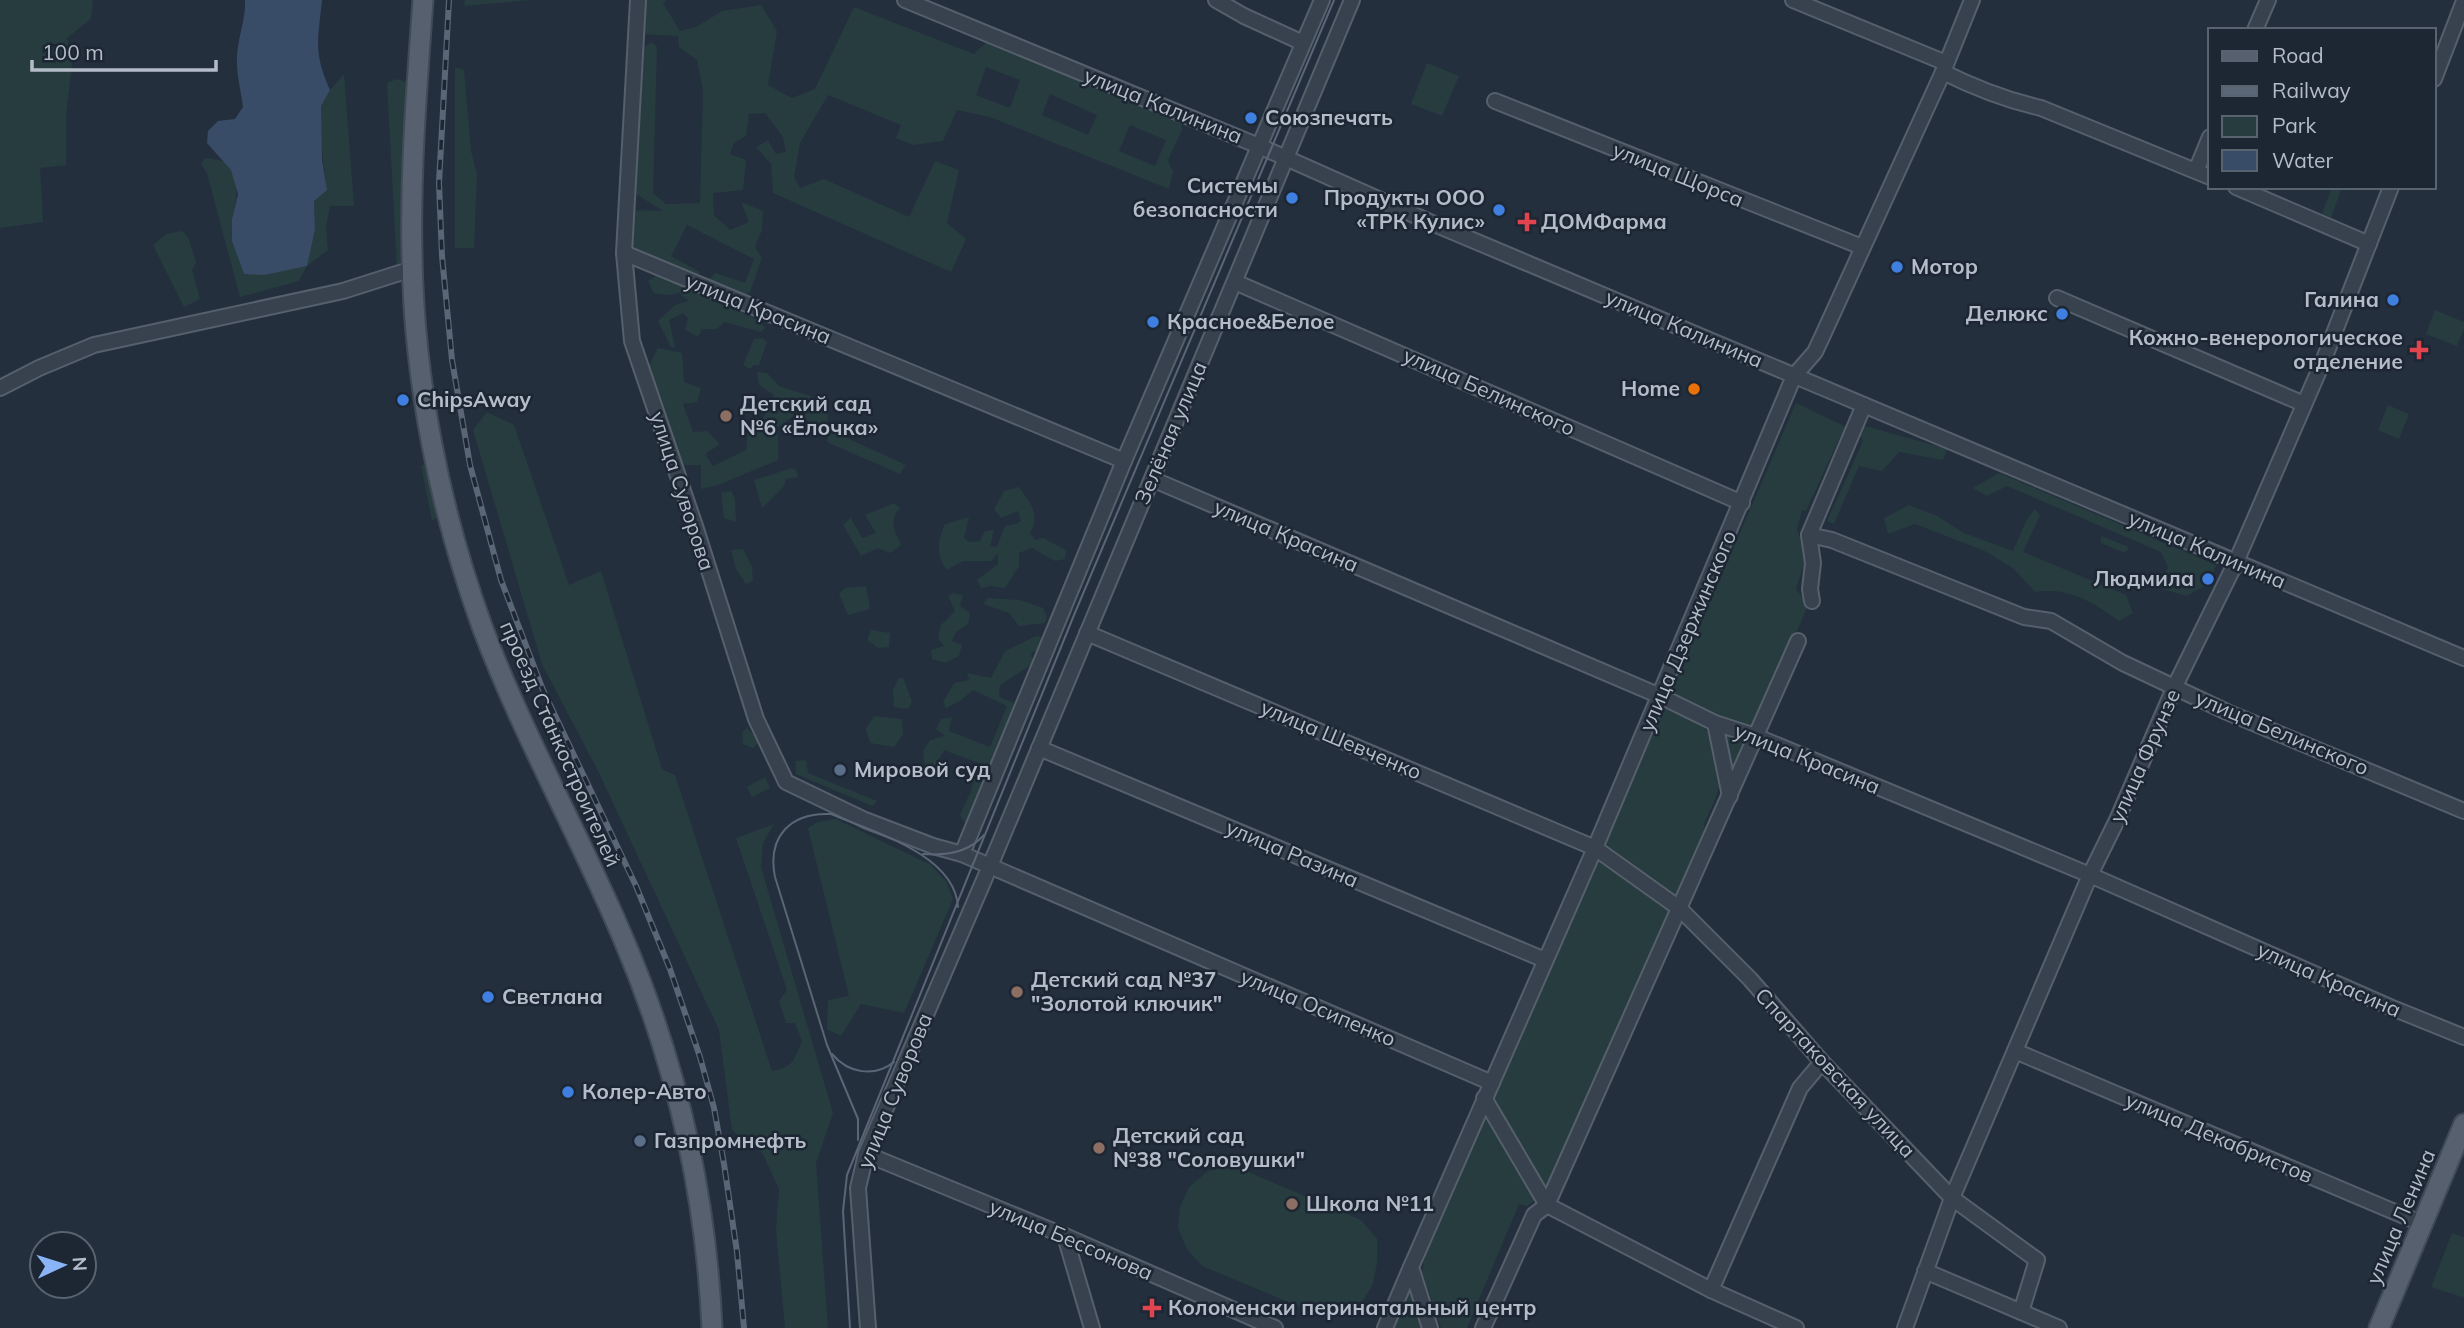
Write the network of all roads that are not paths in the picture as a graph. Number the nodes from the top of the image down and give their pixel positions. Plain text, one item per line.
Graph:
1 (423, 0) edge
2 (638, 0) edge
3 (905, 0) edge
4 (1216, 0) edge
5 (1322, 0) edge
6 (1352, 0) edge
7 (1793, 0) edge
8 (1972, 0) edge
9 (2268, 0) edge
10 (2464, 1) edge
11 (2256, 28) edge
12 (1303, 43) junction
13 (1944, 67) junction
14 (2436, 74) edge
15 (1496, 102) dead end
16 (1259, 146) junction
17 (2208, 148) edge
18 (1287, 159) junction
19 (2203, 174) edge
20 (2241, 189) edge
21 (2390, 189) edge
22 (2369, 243) junction
23 (1862, 247) junction
24 (624, 253) junction
25 (412, 269) junction
26 (1235, 282) junction
27 (2057, 298) dead end
28 (1794, 376) junction
29 (0, 388) edge
30 (2304, 404) junction
31 (1864, 405) junction
32 (1124, 461) junction
33 (1152, 478) junction
34 (1742, 503) junction
35 (1809, 535) junction
36 (2236, 562) junction
37 (1812, 601) dead end
38 (1087, 633) junction
39 (1798, 641) dead end
40 (2464, 658) edge
41 (2175, 686) junction
42 (1660, 696) junction
43 (1715, 723) junction
44 (1755, 736) junction
45 (1039, 748) junction
46 (1730, 796) junction
47 (2464, 811) edge
48 (1595, 848) junction
49 (962, 854) junction
50 (990, 866) junction
51 (2090, 875) junction
52 (1679, 908) junction
53 (1545, 960) junction
54 (2464, 1037) edge
55 (2015, 1051) junction
56 (1822, 1062) junction
57 (1492, 1083) junction
58 (1484, 1098) junction
59 (2464, 1124) edge
60 (866, 1154) junction
61 (1952, 1198) junction
62 (1548, 1205) junction
63 (2423, 1224) junction
64 (1065, 1236) junction
65 (1411, 1267) junction
66 (1925, 1271) junction
67 (1711, 1290) junction
68 (2021, 1312) junction
69 (712, 1328) edge
70 (868, 1328) edge
71 (1092, 1328) edge
72 (1275, 1328) edge
73 (1385, 1328) edge
74 (1430, 1328) edge
75 (1483, 1328) edge
76 (1796, 1328) edge
77 (1905, 1328) edge
78 (2059, 1328) edge
79 (2379, 1328) edge

1 - 25 main road, проезд Станкостроителей
2 - 24 street, улица Суворова
3 - 16 street, улица Калинина
4 - 12 street
5 - 12 street, Зелёная улица
6 - 18 street, Зелёная улица
7 - 13 street
8 - 13 street, улица Дзержинского
9 - 11 street
10 - 14 street
12 - 16 street, Зелёная улица
13 - 19 street
13 - 23 street, улица Дзержинского
15 - 23 street, улица Щорса
16 - 18 street, улица Калинина
16 - 32 street, Зелёная улица
17 - 19 street
18 - 26 street, Зелёная улица
18 - 28 street, улица Калинина
20 - 22 street
21 - 22 street, улица Фрунзе
22 - 30 street, улица Фрунзе
23 - 28 street, улица Дзержинского
24 - 32 street, улица Красина
24 - 49 street, улица Суворова
25 - 29 street
25 - 69 main road, проезд Станкостроителей
26 - 33 street, Зелёная улица
26 - 34 street, улица Белинского
27 - 30 street
28 - 31 street, улица Калинина
28 - 34 street, улица Дзержинского
30 - 36 street, улица Фрунзе
31 - 35 street
31 - 36 street, улица Калинина
32 - 49 street, Зелёная улица
33 - 38 street, Зелёная улица
33 - 42 street, улица Красина
34 - 42 street, улица Дзержинского
35 - 37 street
35 - 41 street, улица Белинского
36 - 40 street, улица Калинина
36 - 41 street, улица Фрунзе
38 - 45 street, Зелёная улица
38 - 48 street, улица Шевченко
39 - 44 street
41 - 47 street, улица Белинского
41 - 51 street, улица Фрунзе
42 - 43 street, улица Красина
42 - 48 street, улица Дзержинского
43 - 44 street, улица Красина
43 - 46 street
44 - 46 street
44 - 51 street, улица Красина
45 - 50 street, Зелёная улица
45 - 53 street, улица Разина
46 - 52 street
48 - 52 street, Спартаковская улица
48 - 53 street, улица Дзержинского
49 - 50 street, улица Суворова
50 - 57 street, улица Осипенко
50 - 60 street, улица Суворова
51 - 54 street, улица Красина
51 - 55 street, улица Фрунзе
52 - 56 street, Спартаковская улица
52 - 62 street
53 - 57 street, улица Дзержинского
55 - 61 street, улица Фрунзе
55 - 63 street, улица Декабристов
56 - 61 street, Спартаковская улица
56 - 67 street
57 - 58 street, улица Дзержинского
58 - 62 street
58 - 65 street, улица Дзержинского
59 - 63 main road, улица Ленина
60 - 64 street, улица Бессонова
60 - 70 street, улица Суворова
61 - 66 street, улица Фрунзе
61 - 68 street, Спартаковская улица
62 - 67 street
62 - 75 street
63 - 79 main road, улица Ленина
64 - 71 street
64 - 72 street, улица Бессонова
65 - 73 street, улица Дзержинского
65 - 74 street
66 - 68 street
66 - 77 street, улица Фрунзе
67 - 76 street
68 - 78 street

